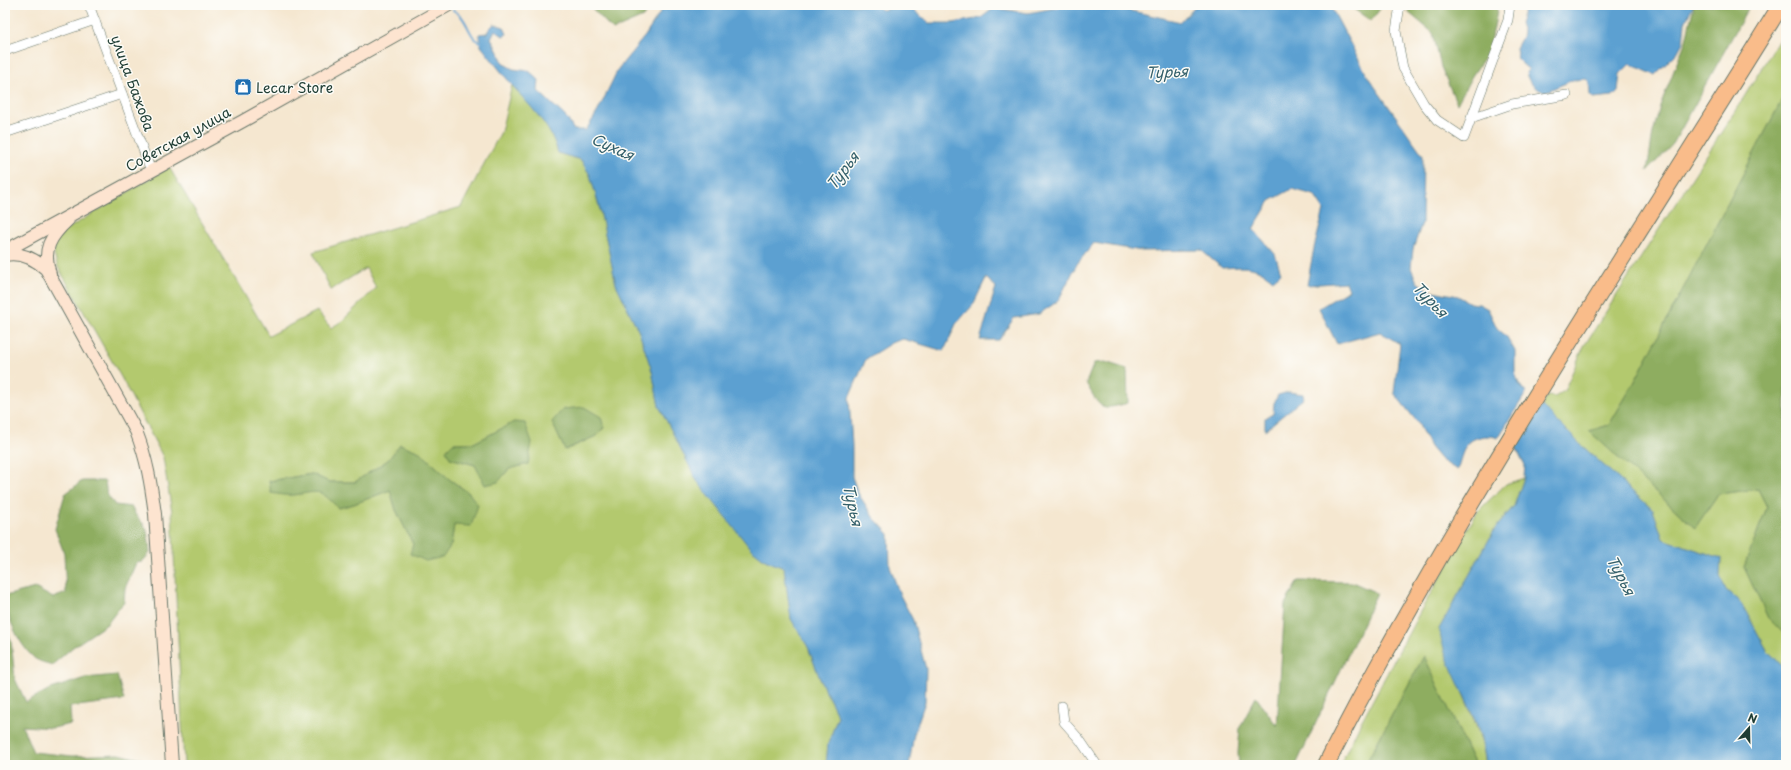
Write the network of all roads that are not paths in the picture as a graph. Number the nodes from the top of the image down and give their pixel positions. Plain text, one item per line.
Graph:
1 (89, 5) edge
2 (449, 5) edge
3 (1400, 5) edge
4 (1510, 5) edge
5 (1781, 5) edge
6 (95, 20) junction
7 (5, 51) edge
8 (122, 94) junction
9 (1568, 95) dead end
10 (1471, 118) junction
11 (5, 133) edge
12 (151, 171) junction
13 (80, 210) junction
14 (5, 251) edge
15 (5, 255) edge
16 (51, 279) junction
17 (1062, 706) dead end
18 (172, 765) edge
19 (1098, 765) edge
20 (1326, 765) edge

1 - 6 street, улица Бажова
2 - 12 main road, Советская улица
3 - 10 street
4 - 10 street
5 - 20 highway
6 - 7 street
6 - 8 street, улица Бажова
8 - 11 street
8 - 12 street, улица Бажова
9 - 10 street
12 - 13 main road, Советская улица
13 - 14 main road, Советская улица
13 - 16 main road
15 - 16 main road
16 - 18 main road
17 - 19 street

